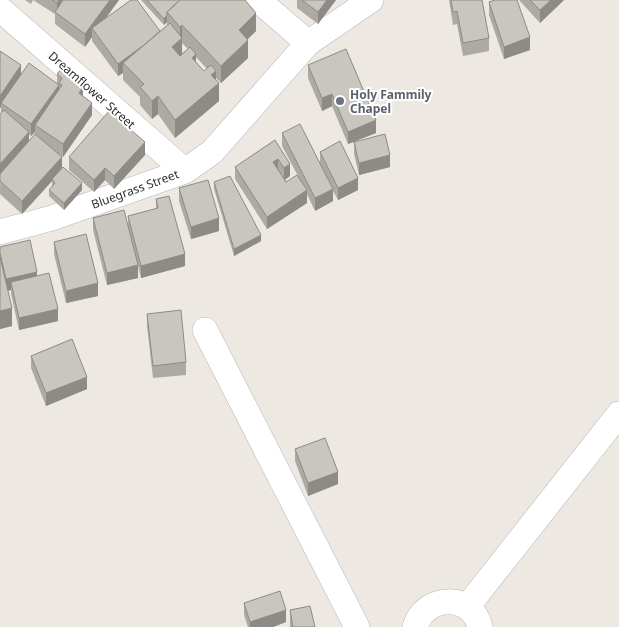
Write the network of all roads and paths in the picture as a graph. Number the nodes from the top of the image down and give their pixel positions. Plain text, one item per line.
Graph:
1 (258, 0) edge
2 (371, 0) edge
3 (0, 9) edge
4 (308, 43) junction
5 (185, 171) junction
6 (0, 231) edge
7 (205, 330) dead end
8 (619, 414) edge
9 (473, 617) edge
10 (357, 627) edge
11 (415, 627) edge

1 - 4 street
2 - 4 street, Bluegrass Street
3 - 5 street, Dreamflower Street
4 - 5 street, Bluegrass Street
5 - 6 street, Bluegrass Street
7 - 10 street
8 - 9 street
9 - 11 street

